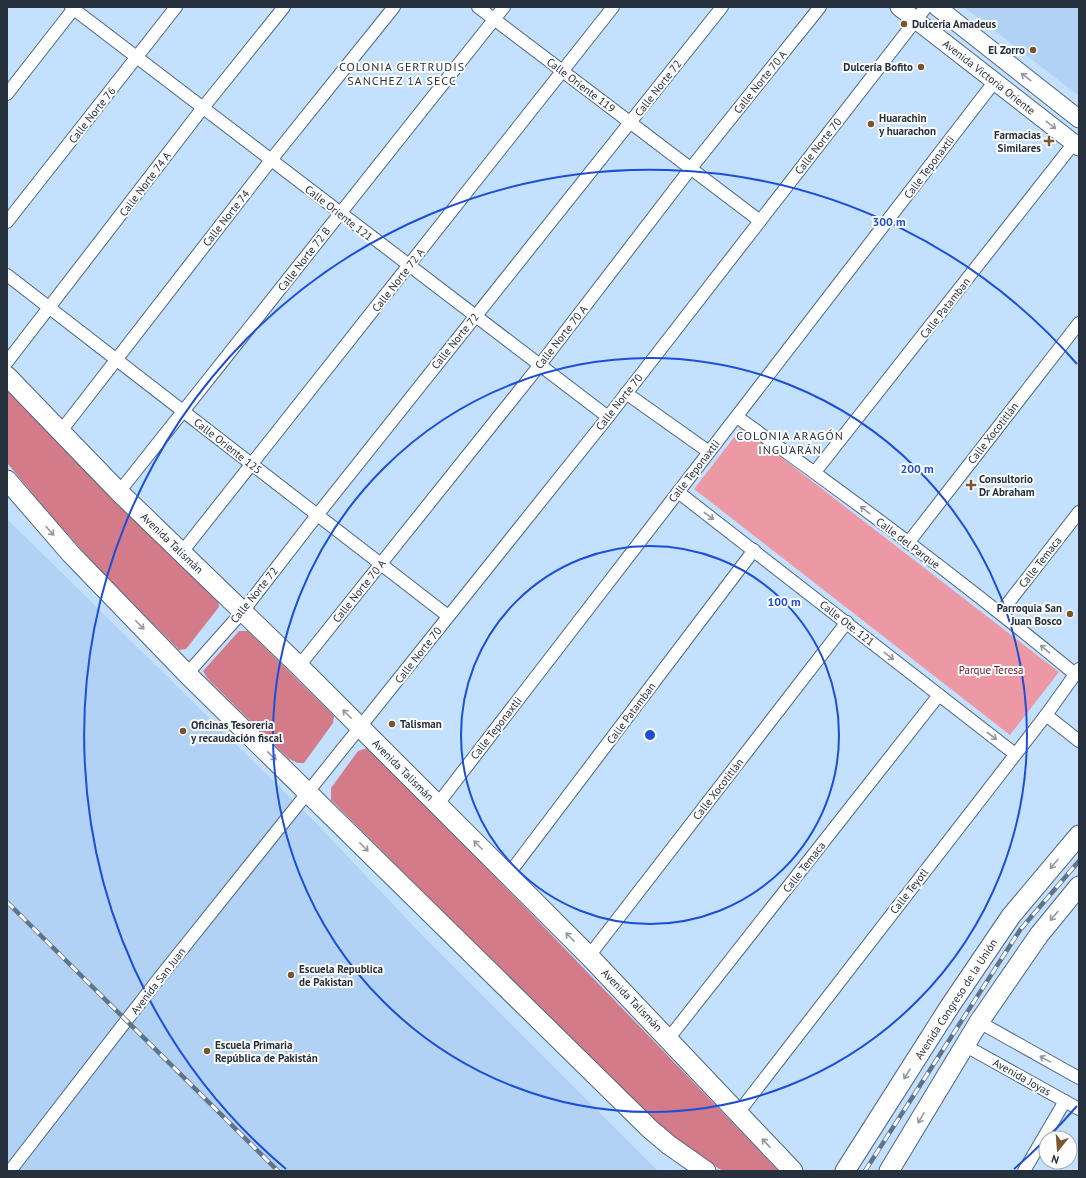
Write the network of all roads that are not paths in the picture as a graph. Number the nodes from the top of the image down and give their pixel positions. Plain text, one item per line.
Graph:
1 (176, 7) edge
2 (284, 7) edge
3 (394, 7) edge
4 (478, 7) edge
5 (504, 7) edge
6 (613, 7) edge
7 (722, 7) edge
8 (820, 7) edge
9 (899, 7) edge
10 (926, 7) edge
11 (937, 7) edge
12 (73, 8) edge
13 (494, 20) junction
14 (915, 20) junction
15 (136, 58) junction
16 (563, 71) junction
17 (995, 81) junction
18 (7, 94) edge
19 (202, 108) junction
20 (1079, 119) edge
21 (631, 122) junction
22 (1077, 145) edge
23 (271, 160) junction
24 (691, 168) junction
25 (340, 213) junction
26 (760, 221) junction
27 (7, 222) edge
28 (409, 267) junction
29 (7, 275) edge
30 (49, 308) junction
31 (475, 317) junction
32 (1079, 323) edge
33 (117, 360) junction
34 (7, 362) edge
35 (539, 366) junction
36 (7, 376) edge
37 (626, 393) junction
38 (183, 411) junction
39 (608, 417) junction
40 (737, 417) junction
41 (61, 431) junction
42 (709, 452) junction
43 (252, 465) junction
44 (815, 472) junction
45 (7, 480) edge
46 (7, 486) edge
47 (119, 492) junction
48 (678, 492) junction
49 (29, 507) junction
50 (1079, 512) edge
51 (318, 514) junction
52 (908, 543) junction
53 (754, 550) junction
54 (182, 552) junction
55 (382, 563) junction
56 (242, 611) junction
57 (1000, 612) junction
58 (448, 616) junction
59 (847, 622) junction
60 (299, 666) junction
61 (1077, 672) edge
62 (187, 674) junction
63 (939, 695) junction
64 (1046, 715) junction
65 (361, 728) junction
66 (1079, 741) edge
67 (1015, 754) junction
68 (309, 793) junction
69 (437, 805) junction
70 (1079, 835) edge
71 (508, 875) junction
72 (1079, 886) edge
73 (589, 956) junction
74 (979, 1022) junction
75 (669, 1038) junction
76 (964, 1045) junction
77 (1078, 1076) edge
78 (1065, 1101) junction
79 (1079, 1109) edge
80 (738, 1113) junction
81 (10, 1171) edge
82 (706, 1171) edge
83 (793, 1171) edge
84 (845, 1171) edge
85 (889, 1171) edge
86 (1024, 1171) edge

1 - 15 street, Calle Norte 76
2 - 19 street, Calle Norte 74 A
3 - 23 street, Calle Norte 74
4 - 13 street, Calle Oriente 119
5 - 13 street, Calle Norte 72 B
6 - 16 street, Calle Norte 72 A
7 - 21 street, Calle Norte 72
8 - 24 street, Calle Norte 70 A
9 - 14 street, Avenida Victoria Oriente
10 - 14 street, Calle Norte 70
20 -> 11 street, Avenida Victoria Oriente
12 - 15 street, Calle Oriente 121
12 - 18 street
13 - 16 street, Calle Oriente 119
13 - 25 street, Calle Norte 72 B
14 - 17 street, Avenida Victoria Oriente
14 - 26 street, Calle Norte 70
15 - 19 street, Calle Oriente 121
15 - 27 street, Calle Norte 76
16 - 21 street, Calle Oriente 119
16 - 28 street, Calle Norte 72 A
17 -> 22 street, Avenida Victoria Oriente
17 - 40 street, Calle Teponaxtli
19 - 23 street, Calle Oriente 121
19 - 30 street, Calle Norte 74 A
21 - 24 street, Calle Oriente 119
21 - 31 street, Calle Norte 72
22 - 44 street, Calle Patamban
23 - 25 street, Calle Oriente 121
23 - 33 street, Calle Norte 74
24 - 26 street, Calle Oriente 119
24 - 35 street, Calle Norte 70 A
25 - 28 street, Calle Oriente 121
25 - 38 street, Calle Norte 72 B
26 - 37 street, Calle Norte 70
28 - 31 street, Calle Oriente 121
28 - 43 street, Calle Norte 72 A
29 - 30 street, Calle Oriente 125
30 - 33 street, Calle Oriente 125
30 - 34 street, Calle Norte 74 A
31 - 35 street, Calle Oriente 121
31 - 51 street, Calle Norte 72
32 - 52 street, Calle Xocotitlán
33 - 38 street, Calle Oriente 125
33 - 41 street, Calle Norte 74
35 - 39 street, Calle Oriente 121
35 - 55 street, Calle Norte 70 A
36 - 41 main road, Avenida Talismán
37 - 39 street, Calle Norte 70
37 - 42 street
38 - 43 street, Calle Oriente 125
38 - 47 street, Calle Norte 72 B
39 - 58 street, Calle Norte 70
40 - 42 street, Calle Teponaxtli
40 - 44 street, Calle del Parque
41 - 47 main road, Avenida Talismán
42 - 48 street, Calle Teponaxtli
43 - 51 street, Calle Oriente 125
43 - 54 street, Calle Norte 72 A
52 -> 44 street, Calle del Parque
45 - 49 main road
46 - 49 street
47 - 54 main road, Avenida Talismán
48 -> 53 street, Calle Ote. 121
48 - 69 street, Calle Teponaxtli
49 -> 62 main road
50 - 57 street, Calle Temaca
51 - 55 street, Calle Oriente 125
51 - 56 street, Calle Norte 72
52 - 57 street, Calle del Parque
53 - 59 street, Calle Ote. 121
53 - 71 street, Calle Patamban
54 - 56 main road, Avenida Talismán
55 - 58 street, Calle Oriente 125
55 - 60 street, Calle Norte 70 A
56 - 60 main road, Avenida Talismán
56 - 62 street, Calle Norte 72
61 -> 57 street, Calle del Parque
58 - 65 street, Calle Norte 70
59 -> 63 street, Calle Ote. 121
59 - 73 street, Calle Xocotitlán
65 -> 60 main road, Avenida Talismán
61 - 64 street, Calle Teyotl
62 -> 68 main road
63 -> 67 street, Calle Ote. 121
63 - 75 street, Calle Temaca
64 - 66 street
64 - 67 street, Calle Teyotl
65 - 68 street, Calle Norte 70
65 - 69 main road, Avenida Talismán
67 - 80 street, Calle Teyotl
68 - 81 street, Avenida San Juan
68 -> 82 main road
71 -> 69 main road, Avenida Talismán
70 -> 84 main road, Avenida Congreso de la Unión
73 -> 71 main road, Avenida Talismán
72 -> 74 main road
73 - 75 main road, Avenida Talismán
74 - 76 main road
77 -> 74 street
75 - 80 main road, Avenida Talismán
76 - 78 street, Avenida Joyas
76 -> 85 main road
78 - 79 street, Avenida Joyas
78 - 86 street
83 -> 80 main road, Avenida Talismán

